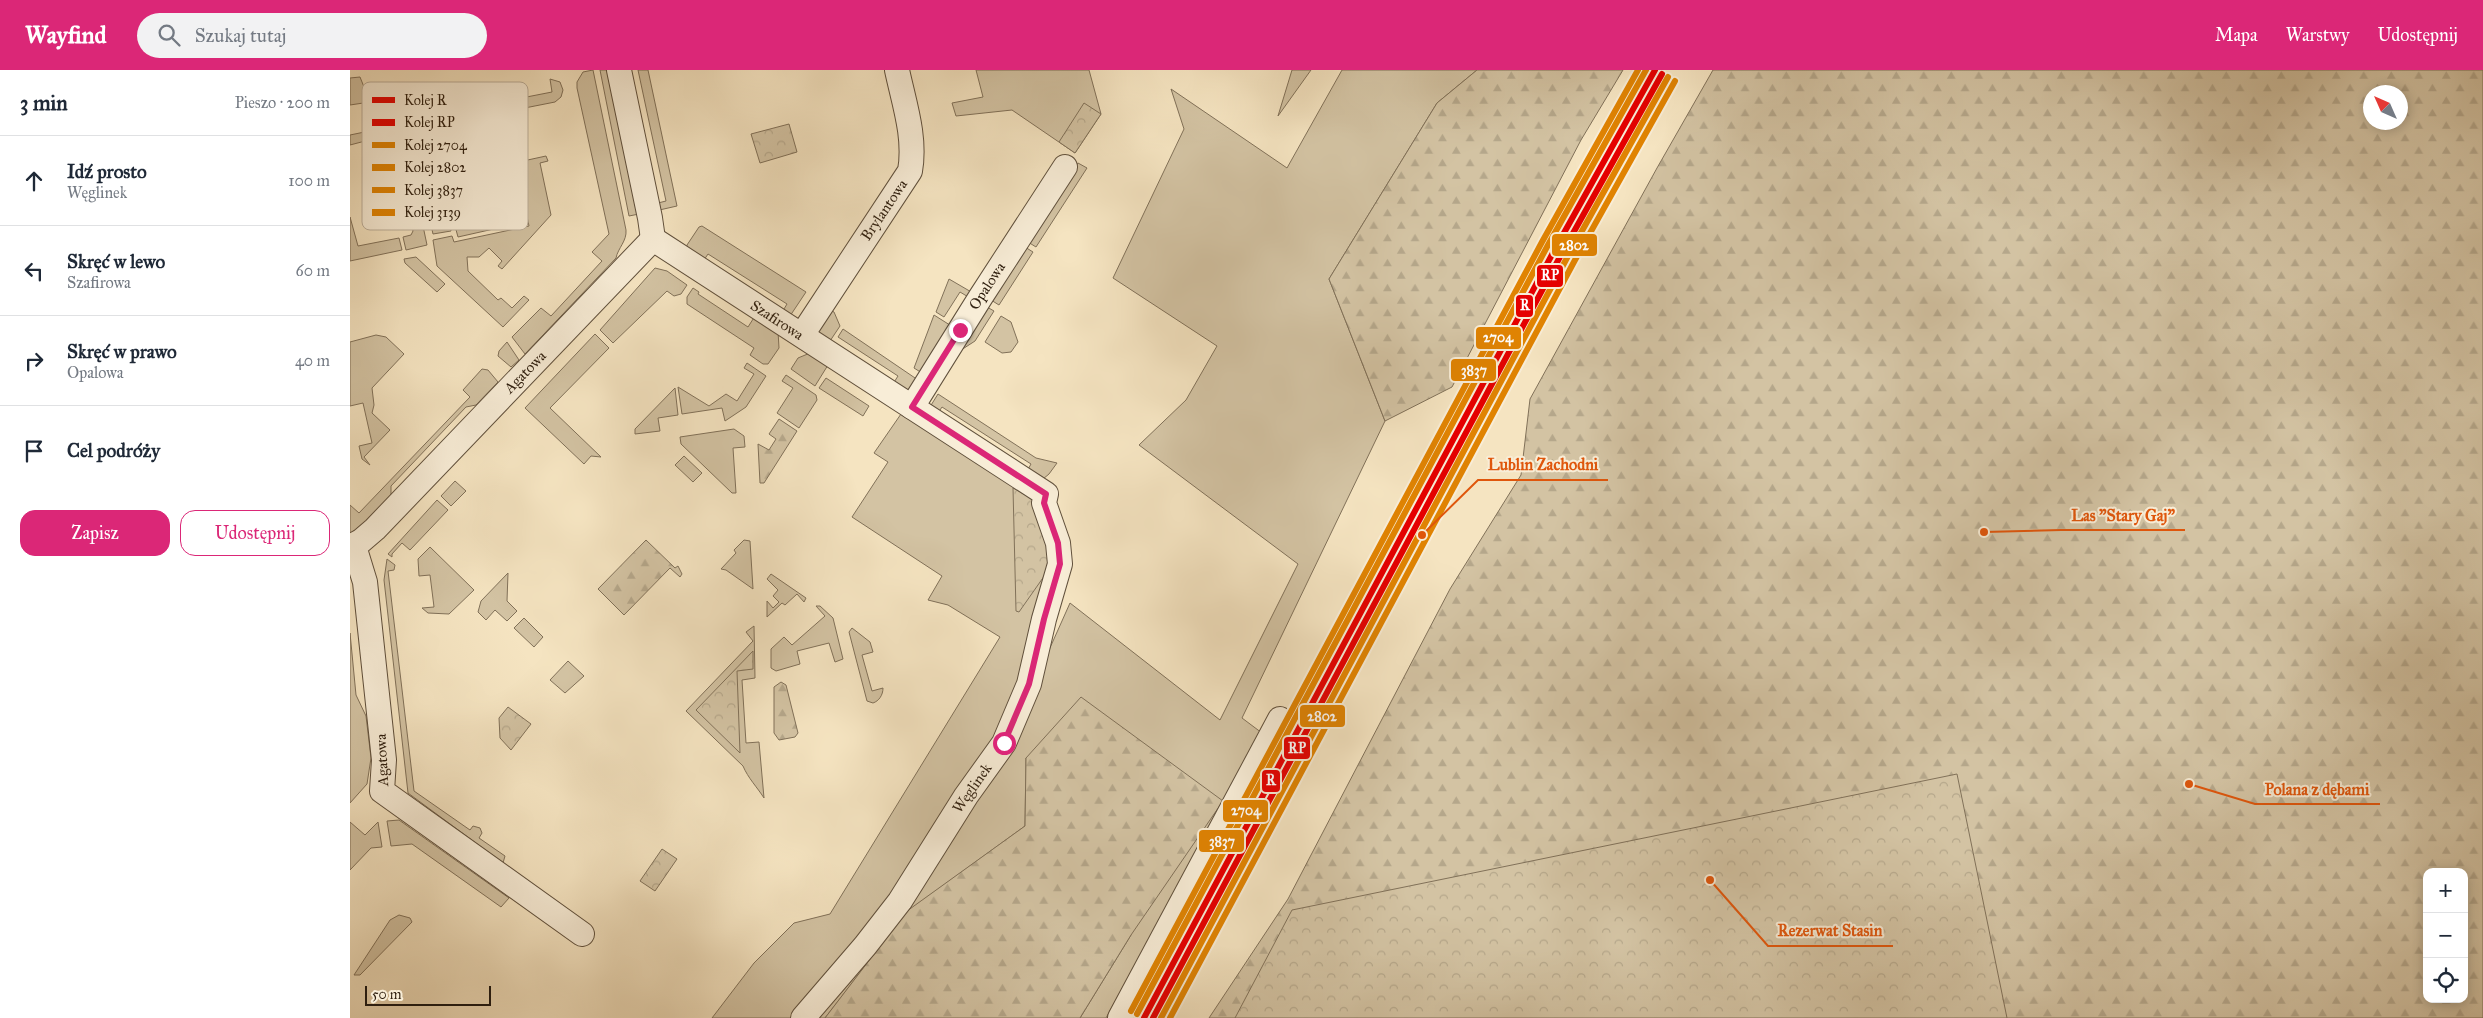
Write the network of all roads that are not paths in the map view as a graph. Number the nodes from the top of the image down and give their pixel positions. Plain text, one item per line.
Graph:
1 (619, 70) edge
2 (897, 70) edge
3 (1065, 167) dead end
4 (652, 239) junction
5 (802, 335) junction
6 (912, 407) junction
7 (1046, 494) joint
8 (352, 546) edge
9 (1280, 719) dead end
10 (582, 934) dead end
11 (803, 1018) edge
12 (1120, 1018) edge

1 - 4 street
2 - 5 street, Brylantowa
3 - 6 street, Opalowa
4 - 5 street, Szafirowa
4 - 8 street, Agatowa
5 - 6 street, Szafirowa
6 - 7 street, Szafirowa
7 - 11 street, Węglinek
8 - 10 street, Agatowa
9 - 12 street

